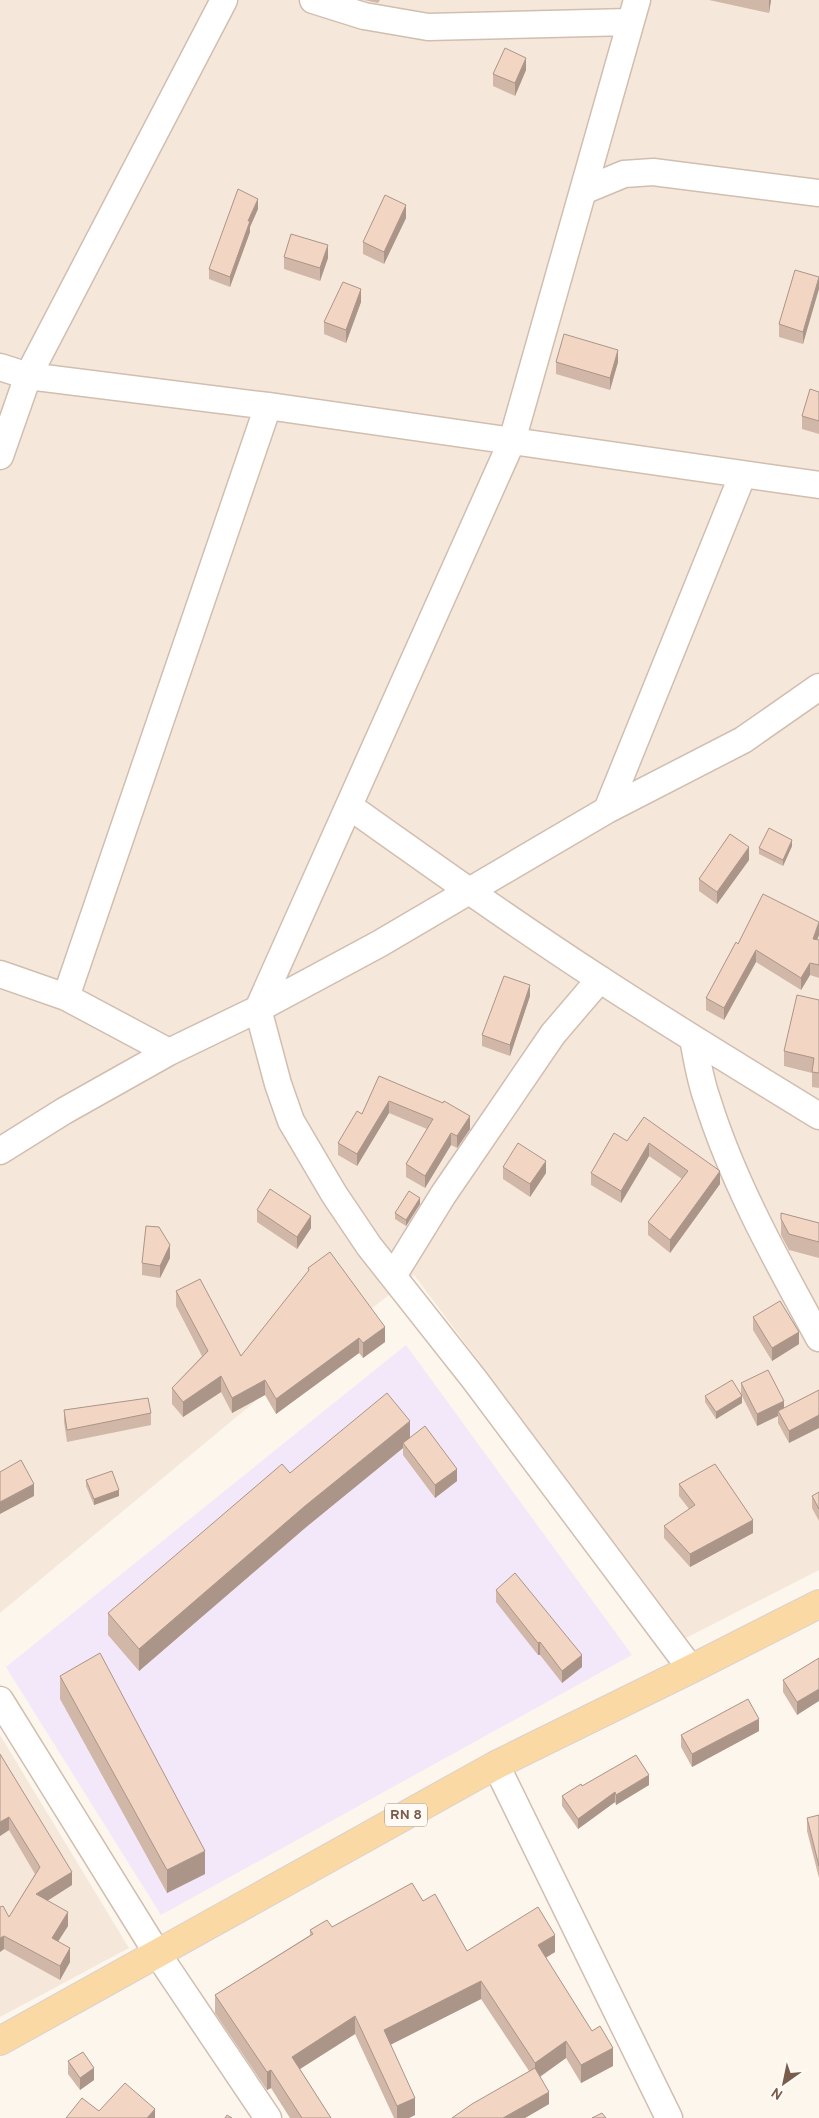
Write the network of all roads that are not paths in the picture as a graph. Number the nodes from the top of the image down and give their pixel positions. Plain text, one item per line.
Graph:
1 (224, 0) edge
2 (313, 0) edge
3 (633, 11) edge
4 (583, 191) junction
5 (819, 193) edge
6 (0, 367) edge
7 (28, 376) junction
8 (268, 406) junction
9 (512, 440) junction
10 (0, 456) edge
11 (743, 474) junction
12 (819, 485) edge
13 (819, 687) edge
14 (349, 806) junction
15 (607, 810) junction
16 (468, 891) junction
17 (0, 974) edge
18 (600, 979) junction
19 (66, 998) junction
20 (258, 1009) junction
21 (693, 1039) junction
22 (169, 1052) junction
23 (819, 1116) edge
24 (0, 1150) edge
25 (393, 1276) junction
26 (819, 1338) edge
27 (819, 1604) edge
28 (691, 1669) junction
29 (1, 1705) edge
30 (496, 1765) junction
31 (157, 1953) junction
32 (0, 2041) edge
33 (268, 2118) edge
34 (669, 2118) edge

1 - 7 street
2 - 3 street
3 - 4 street
4 - 5 street
4 - 9 street
6 - 7 street
7 - 8 street
7 - 10 street
8 - 9 street
8 - 19 street
9 - 11 street
9 - 14 street
11 - 12 street
11 - 15 street
13 - 15 street
14 - 16 street
14 - 20 street
15 - 16 street
16 - 18 street
16 - 20 street
17 - 19 street
18 - 21 street
18 - 25 street
19 - 22 street
20 - 22 street
20 - 25 street
21 - 23 street
21 - 26 street
22 - 24 street
25 - 28 street
27 - 28 main road, RN 8
28 - 30 main road, RN 8
29 - 31 street
30 - 31 main road, RN 8
30 - 34 street
31 - 32 main road, RN 8
31 - 33 street

